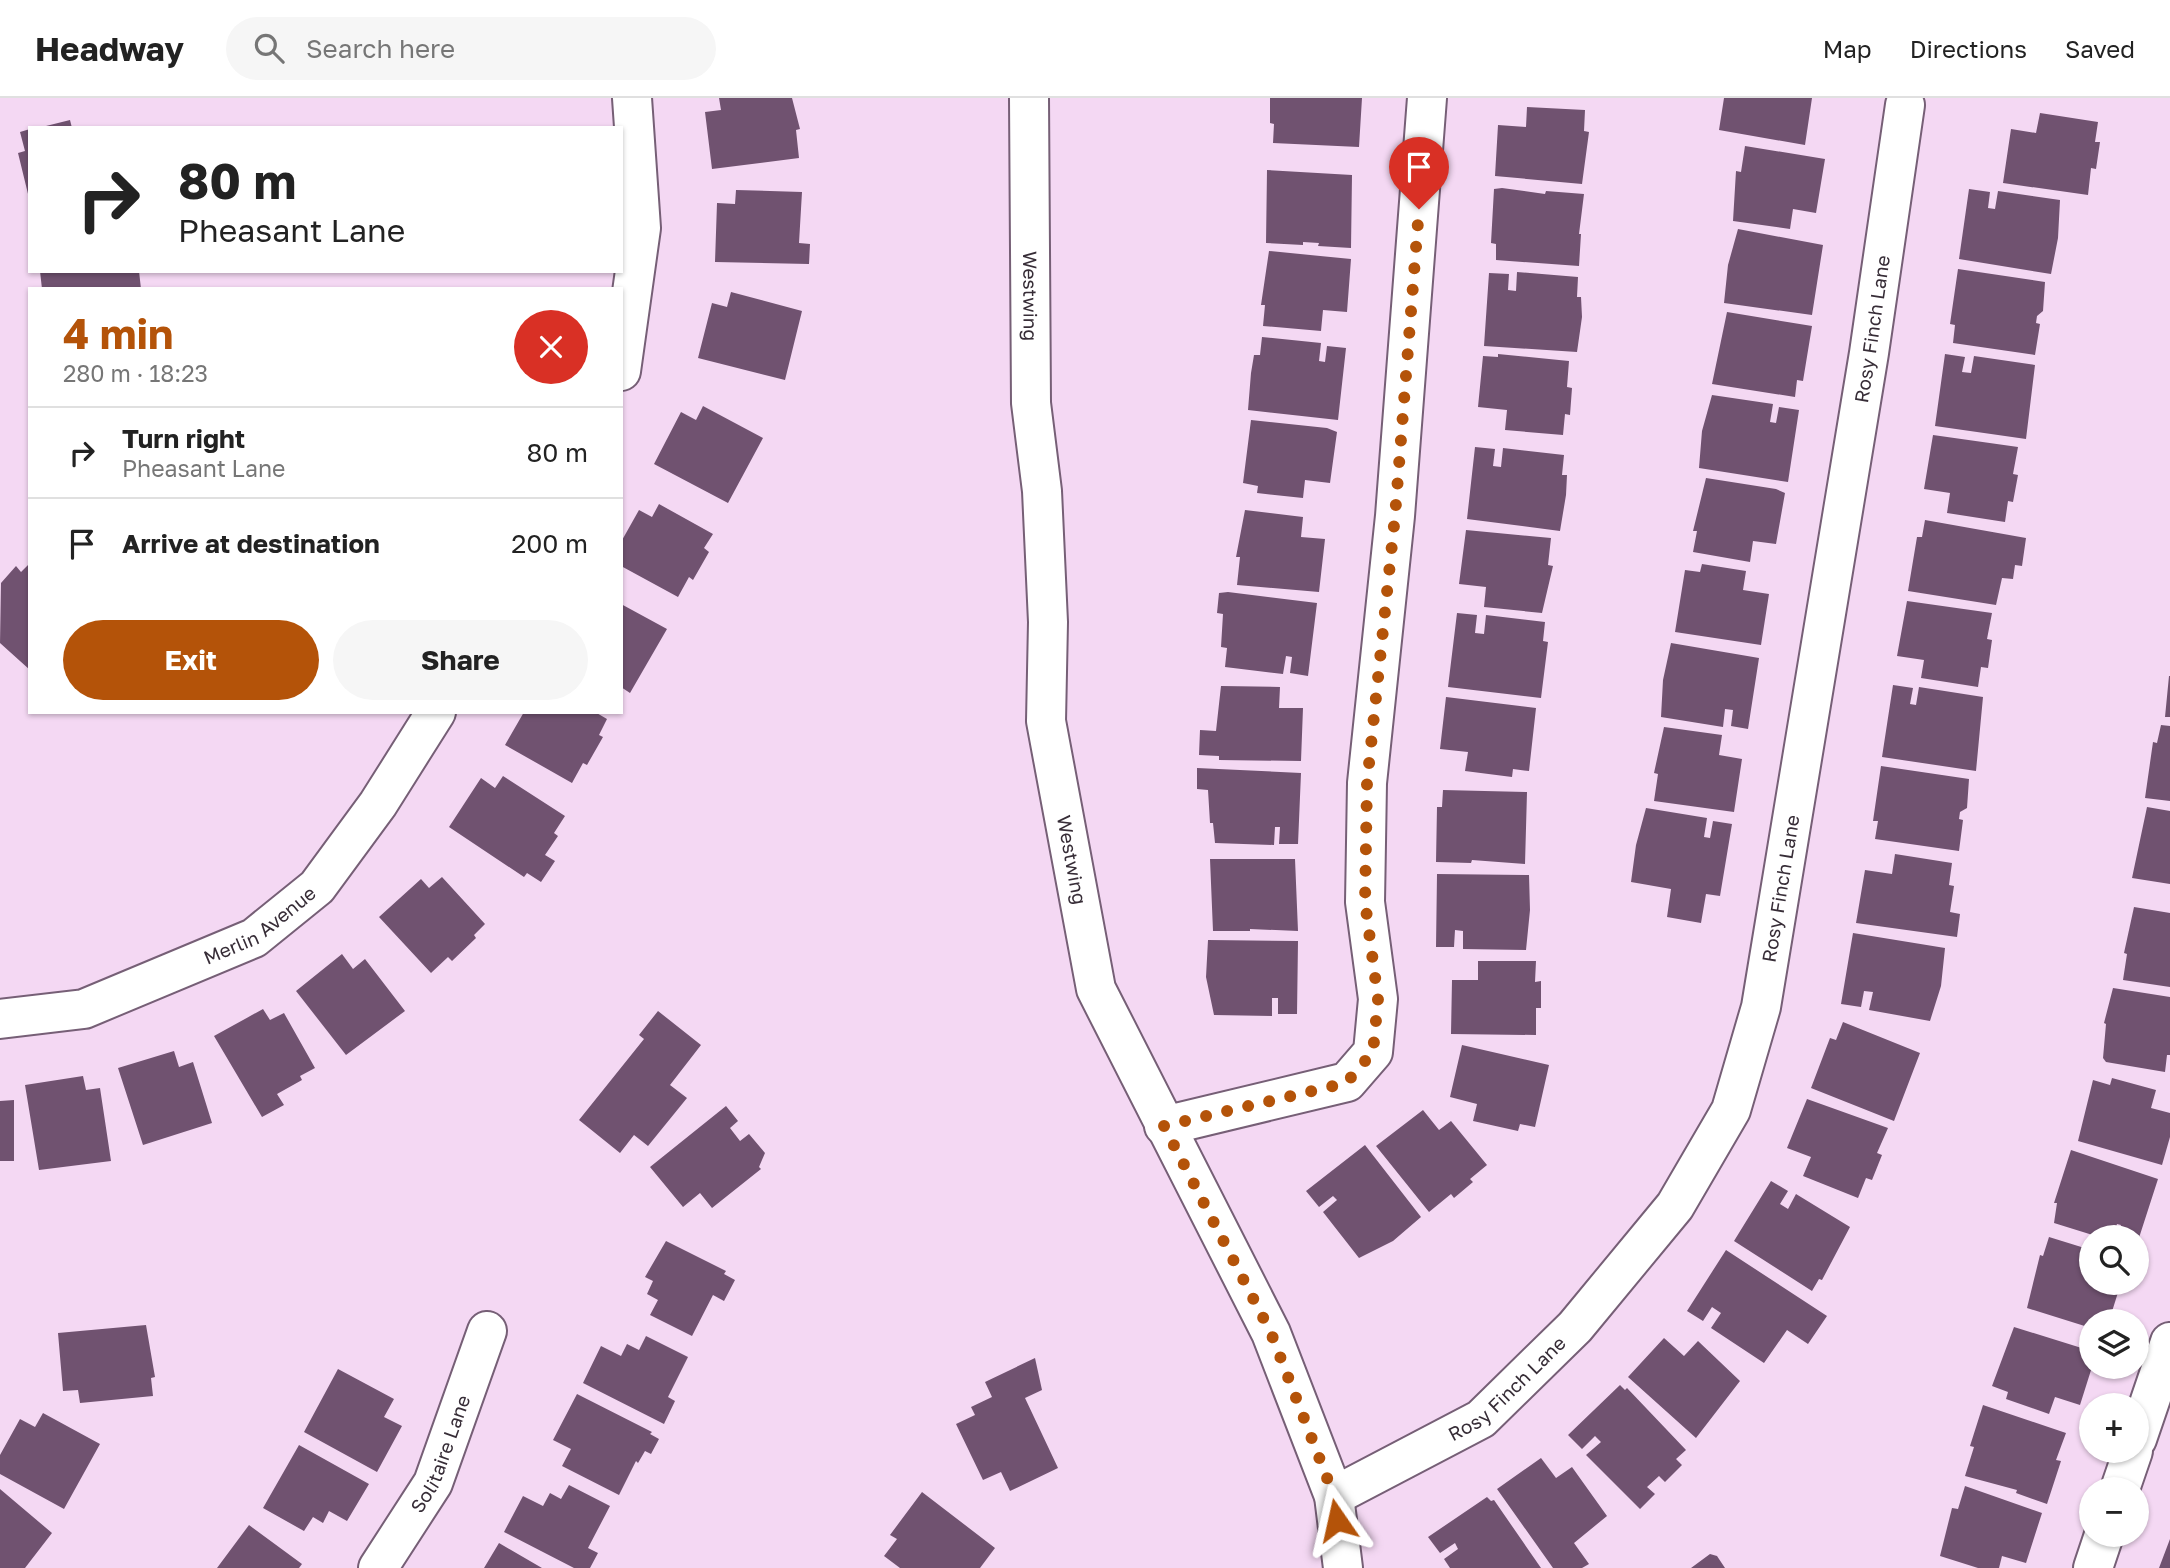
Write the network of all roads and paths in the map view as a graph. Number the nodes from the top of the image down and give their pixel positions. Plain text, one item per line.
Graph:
1 (632, 98) edge
2 (1029, 98) edge
3 (1427, 98) edge
4 (1905, 104) dead end
5 (623, 357) edge
6 (435, 714) edge
7 (0, 1019) edge
8 (1164, 1126) junction
9 (487, 1331) dead end
10 (2170, 1342) edge
11 (2149, 1404) edge
12 (1334, 1496) junction
13 (2100, 1547) edge
14 (378, 1568) edge
15 (1343, 1568) edge
16 (2093, 1568) edge

1 - 5 street
2 - 8 street, Westwing
3 - 8 street
4 - 12 street, Rosy Finch Lane
6 - 7 street, Merlin Avenue
8 - 12 street, Westwing
9 - 14 street, Solitaire Lane
10 - 11 street
12 - 15 street, Westwing
13 - 16 street

